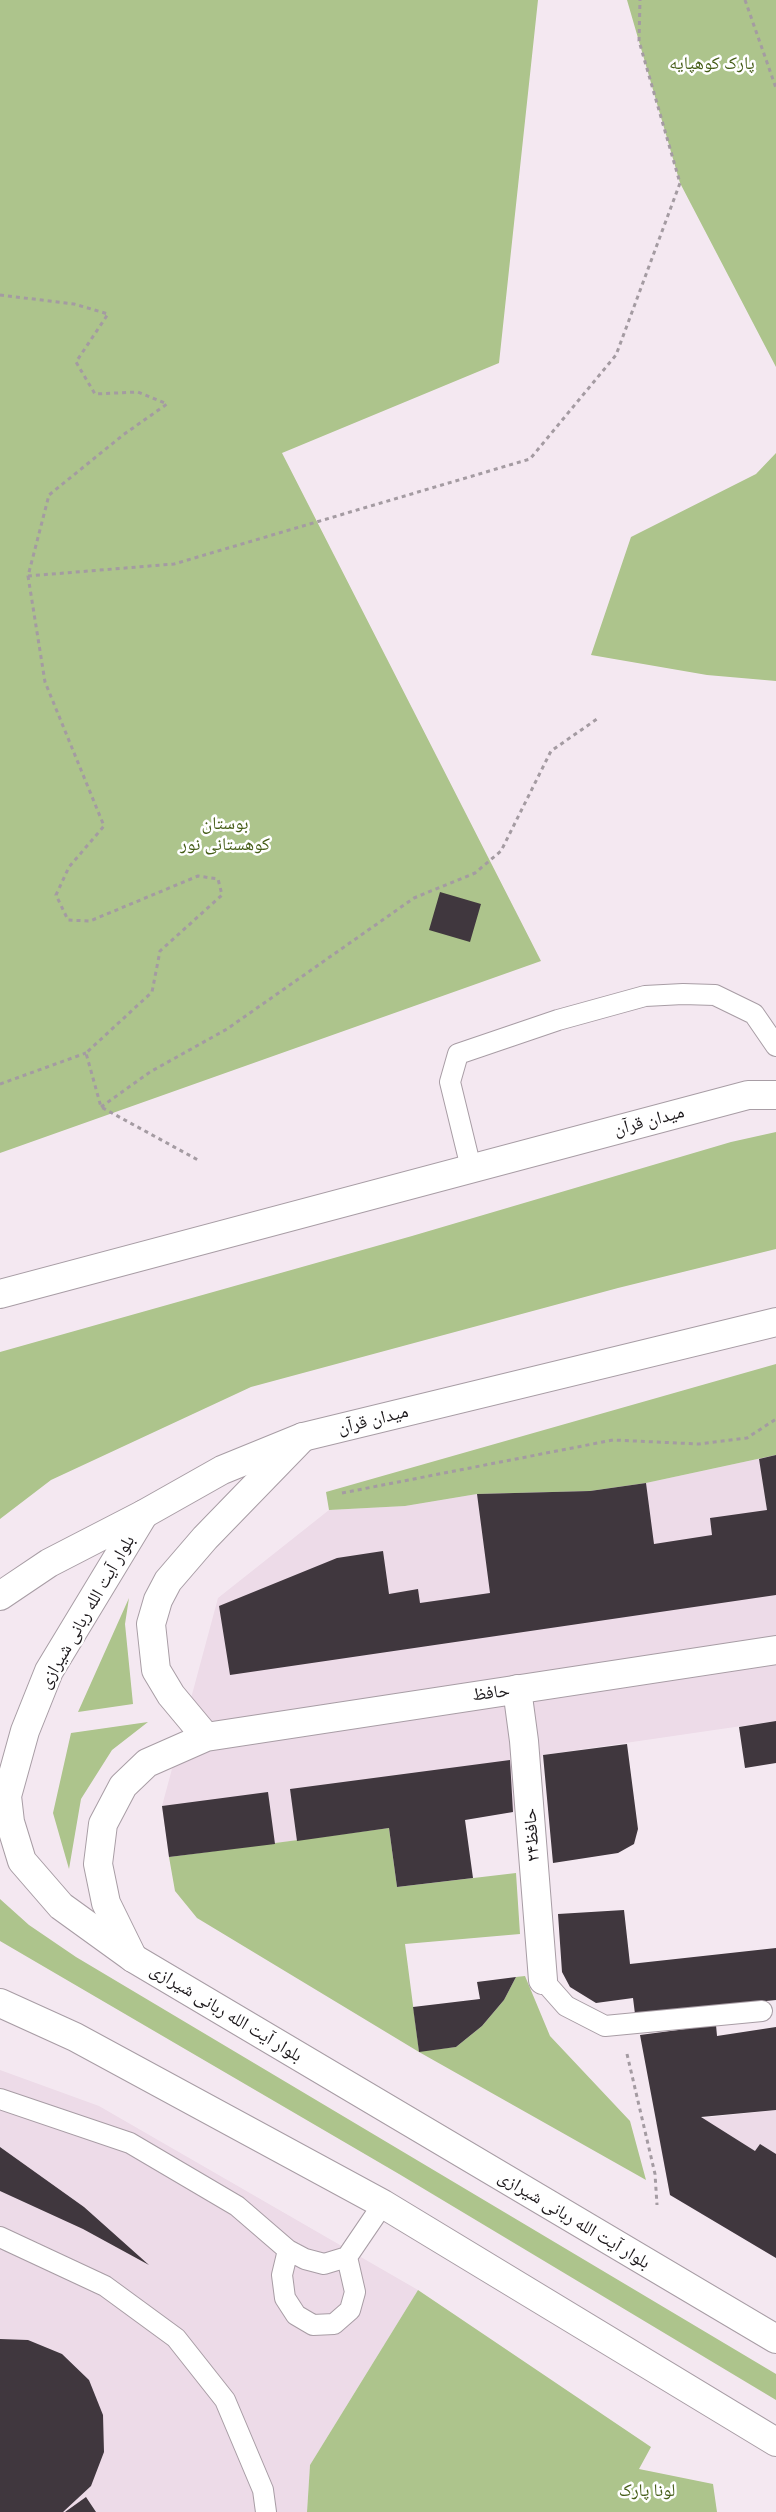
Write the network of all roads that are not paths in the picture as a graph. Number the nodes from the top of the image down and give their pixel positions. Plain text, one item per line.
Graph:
1 (776, 1046) edge
2 (776, 1082) edge
3 (748, 1095) junction
4 (776, 1095) edge
5 (471, 1168) junction
6 (0, 1294) edge
7 (776, 1322) edge
8 (303, 1437) junction
9 (144, 1514) junction
10 (0, 1596) edge
11 (776, 1650) edge
12 (517, 1689) junction
13 (206, 1737) junction
14 (0, 1845) edge
15 (22, 1861) junction
16 (133, 1958) junction
17 (543, 1980) joint
18 (0, 2003) edge
19 (762, 2011) dead end
20 (0, 2099) edge
21 (383, 2204) junction
22 (0, 2237) edge
23 (288, 2250) junction
24 (347, 2257) junction
25 (776, 2339) edge
26 (776, 2442) edge
27 (266, 2512) edge

1 - 5 lane
2 - 3 main road
3 - 4 main road
3 - 5 main road, میدان قرآن
5 - 6 main road, میدان قرآن
7 - 8 main road, میدان قرآن
8 - 9 main road, میدان قرآن
8 - 13 main road
9 - 10 main road, میدان قرآن
9 - 15 main road, بلوار آیت الله ربانی شیرازی
11 - 12 main road, حافظ
12 - 13 main road, حافظ
12 - 17 main road, حافظ۲۴
13 - 16 main road, حافظ
14 - 15 main road
15 - 16 main road, بلوار آیت الله ربانی شیرازی
16 - 25 main road, بلوار آیت الله ربانی شیرازی
17 - 19 lane
18 - 21 main road
20 - 23 lane
21 - 24 lane
21 - 26 main road
22 - 27 lane
23 - 24 lane
23 - 24 lane

